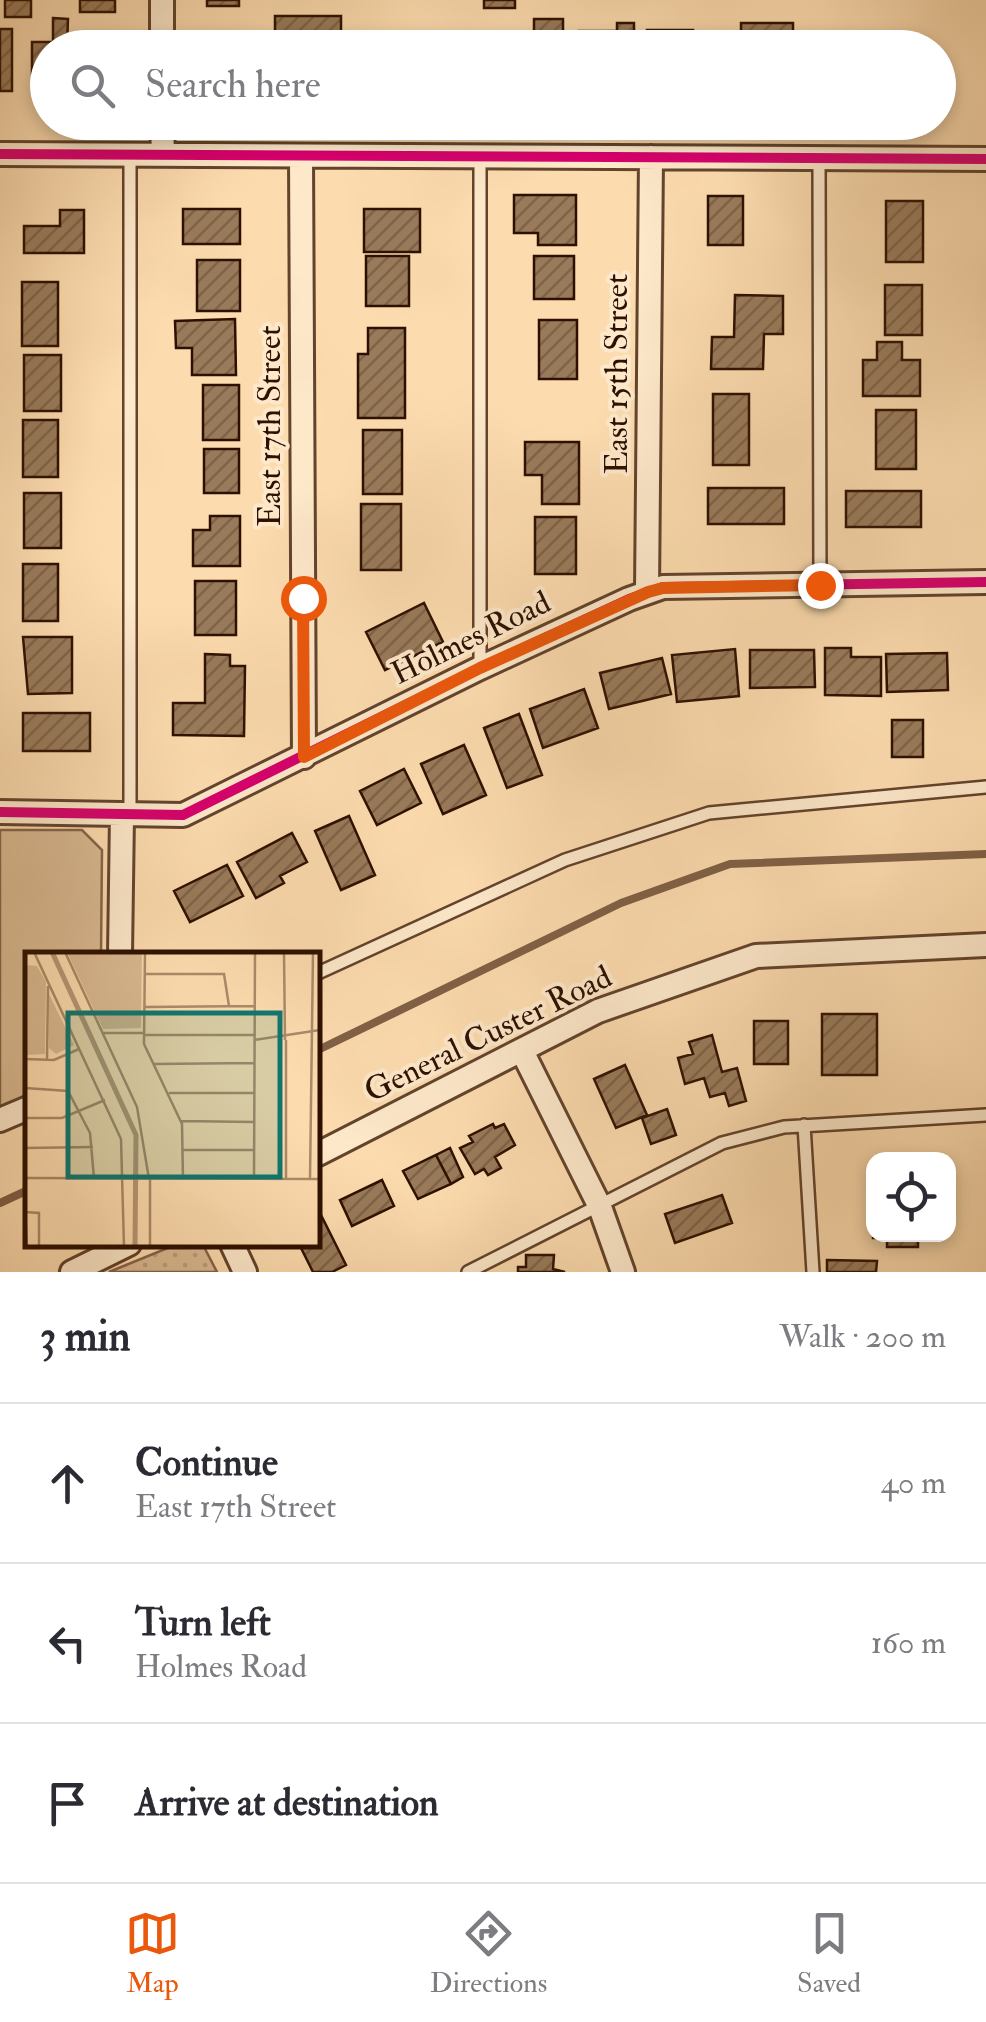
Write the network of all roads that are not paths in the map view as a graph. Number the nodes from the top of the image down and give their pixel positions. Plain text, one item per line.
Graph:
1 (162, 0) edge
2 (162, 30) edge
3 (163, 140) edge
4 (0, 154) edge
5 (130, 154) junction
6 (163, 155) junction
7 (301, 156) junction
8 (480, 156) junction
9 (651, 158) junction
10 (819, 158) junction
11 (986, 159) edge
12 (986, 582) edge
13 (820, 585) junction
14 (648, 592) junction
15 (480, 668) junction
16 (304, 757) junction
17 (986, 786) edge
18 (0, 812) edge
19 (126, 814) junction
20 (986, 945) edge
21 (120, 952) edge
22 (320, 972) edge
23 (522, 1051) junction
24 (25, 1109) edge
25 (986, 1116) edge
26 (0, 1120) edge
27 (804, 1126) junction
28 (320, 1153) edge
29 (600, 1207) junction
30 (123, 1247) edge
31 (233, 1247) edge
32 (72, 1272) edge
33 (245, 1272) edge
34 (468, 1272) edge
35 (623, 1272) edge
36 (812, 1272) edge

1 - 2 street
3 - 6 street
4 - 5 street
5 - 6 street
5 - 19 lane
6 - 7 street
7 - 8 street
7 - 16 street, East 17th Street
8 - 9 street
8 - 15 lane
9 - 10 street
9 - 14 street, East 15th Street
10 - 11 street
10 - 13 lane
12 - 13 street, Holmes Road
13 - 14 street, Holmes Road
14 - 15 street, Holmes Road
15 - 16 street, Holmes Road
16 - 19 street, Holmes Road
17 - 22 lane
18 - 19 street, Holmes Road
19 - 21 street
20 - 23 street, General Custer Road
23 - 28 street, General Custer Road
23 - 29 street
24 - 26 street
25 - 27 lane
27 - 29 lane
27 - 36 lane
29 - 34 lane
29 - 35 street
30 - 32 street
31 - 33 street

